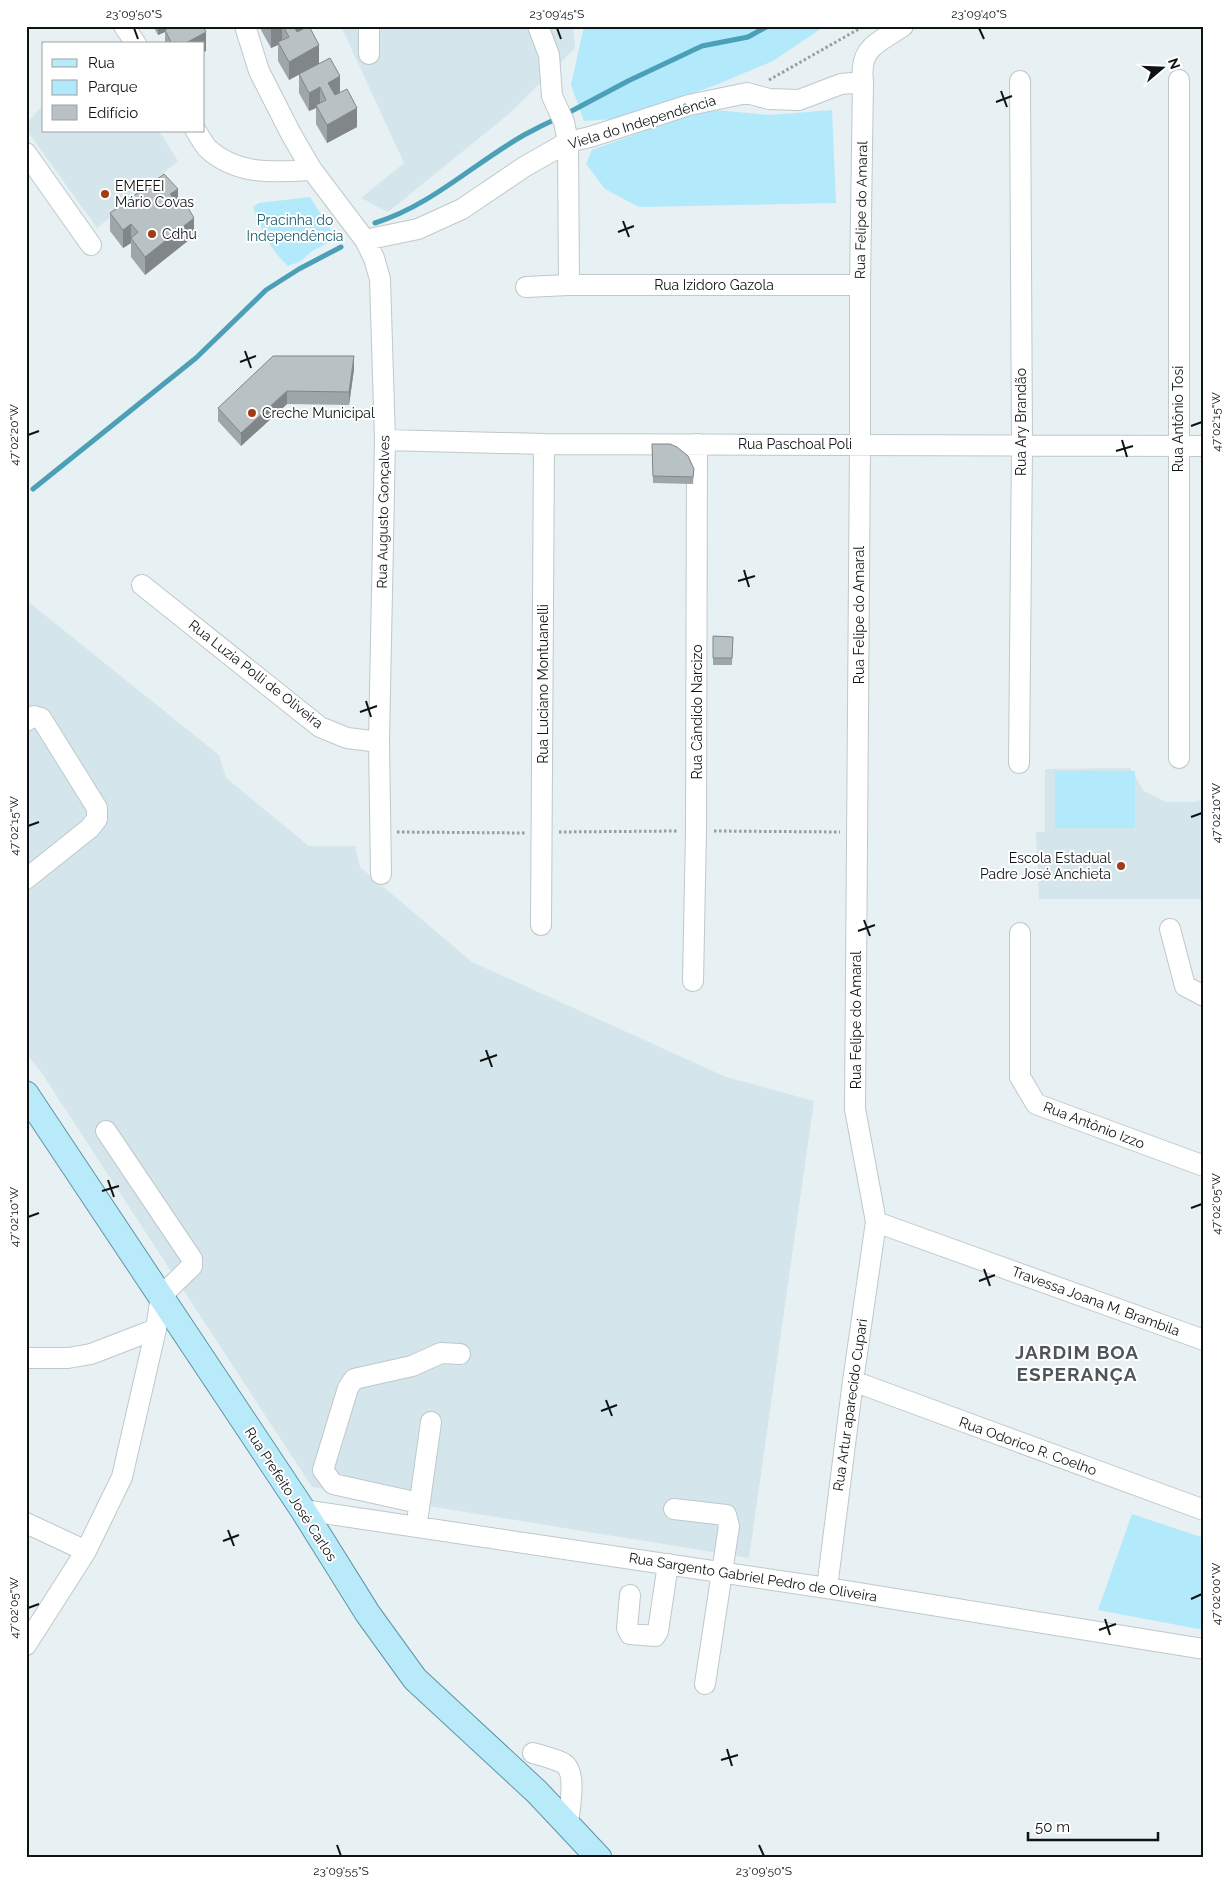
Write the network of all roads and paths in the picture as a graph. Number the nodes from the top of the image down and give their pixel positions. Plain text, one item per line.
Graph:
1 (124, 26) edge
2 (245, 26) edge
3 (370, 26) edge
4 (538, 26) edge
5 (864, 26) edge
6 (903, 26) edge
7 (135, 42) edge
8 (370, 54) dead end
9 (1179, 80) dead end
10 (1020, 81) dead end
11 (863, 82) junction
12 (747, 92) junction
13 (197, 132) edge
14 (568, 142) junction
15 (26, 152) edge
16 (312, 170) junction
17 (365, 240) junction
18 (91, 245) dead end
19 (569, 285) junction
20 (860, 285) junction
21 (526, 286) dead end
22 (385, 440) junction
23 (544, 444) junction
24 (697, 444) junction
25 (860, 445) junction
26 (1022, 445) junction
27 (1178, 446) junction
28 (1204, 446) edge
29 (142, 584) dead end
30 (26, 721) edge
31 (379, 742) junction
32 (1179, 758) dead end
33 (1019, 763) dead end
34 (381, 831) junction
35 (696, 831) junction
36 (857, 832) junction
37 (542, 833) junction
38 (381, 874) dead end
39 (26, 879) edge
40 (541, 925) dead end
41 (1170, 929) dead end
42 (1020, 933) dead end
43 (693, 981) dead end
44 (1204, 996) edge
45 (26, 1094) edge
46 (106, 1131) dead end
47 (1204, 1166) edge
48 (876, 1222) junction
49 (161, 1296) junction
50 (156, 1329) junction
51 (1204, 1340) edge
52 (460, 1354) dead end
53 (26, 1358) edge
54 (853, 1381) junction
55 (431, 1422) dead end
56 (419, 1503) junction
57 (674, 1508) dead end
58 (302, 1510) junction
59 (1204, 1510) edge
60 (26, 1523) edge
61 (417, 1527) junction
62 (86, 1551) junction
63 (668, 1564) junction
64 (721, 1573) junction
65 (827, 1588) junction
66 (630, 1596) dead end
67 (26, 1645) edge
68 (1204, 1649) edge
69 (705, 1684) dead end
70 (533, 1753) dead end
71 (568, 1824) junction
72 (599, 1858) edge

1 - 7 street
2 - 16 street, Rua Augusto Gonçalves
3 - 8 street
4 - 14 street
5 - 12 path
6 - 11 street, Rua Felipe do Amaral
9 - 27 street, Rua Antônio Tosi
10 - 26 street, Rua Ary Brandão
11 - 12 street
11 - 20 street, Rua Felipe do Amaral
12 - 14 street, Viela do Independência
13 - 16 street
14 - 17 street, Viela do Independência
14 - 19 street
15 - 18 street
16 - 17 street, Rua Augusto Gonçalves
17 - 22 street, Rua Augusto Gonçalves
19 - 20 street, Rua Izidoro Gazola
19 - 21 street, Rua Izidoro Gazola
20 - 25 street, Rua Felipe do Amaral
22 - 23 street, Rua Paschoal Poli
22 - 31 street, Rua Augusto Gonçalves
23 - 24 street, Rua Paschoal Poli
23 - 37 street, Rua Luciano Montuanelli
24 - 25 street, Rua Paschoal Poli
24 - 35 street, Rua Cândido Narcizo
25 - 26 street, Rua Paschoal Poli
25 - 36 street, Rua Felipe do Amaral
26 - 27 street, Rua Paschoal Poli
26 - 33 street, Rua Ary Brandão
27 - 28 street, Rua Paschoal Poli
27 - 32 street, Rua Antônio Tosi
29 - 31 street, Rua Luzia Polli de Oliveira
30 - 39 street
31 - 34 street, Rua Augusto Gonçalves
34 - 37 path
34 - 38 street, Rua Augusto Gonçalves
35 - 36 path
35 - 37 path
35 - 43 street, Rua Cândido Narcizo
36 - 48 street, Rua Felipe do Amaral
37 - 40 street, Rua Luciano Montuanelli
41 - 44 street
42 - 47 street, Rua Antônio Izzo
45 - 49 main road, Rua Prefeito José Carlos
46 - 49 street
48 - 51 street, Travessa Joana M. Brambila
48 - 54 street, Rua Artur aparecido Cupari
49 - 50 street
49 - 58 main road, Rua Prefeito José Carlos
50 - 53 street
50 - 62 street
52 - 56 street
54 - 59 street, Rua Odorico R. Coelho
54 - 65 street, Rua Artur aparecido Cupari
55 - 56 street
56 - 61 street
57 - 64 street
58 - 61 street, Rua Sargento Gabriel Pedro de Oliveira
58 - 71 main road, Rua Prefeito José Carlos
60 - 62 street
61 - 63 street, Rua Sargento Gabriel Pedro de Oliveira
62 - 67 street
63 - 64 street, Rua Sargento Gabriel Pedro de Oliveira
63 - 66 street
64 - 65 street, Rua Sargento Gabriel Pedro de Oliveira
64 - 69 street
65 - 68 street, Rua Sargento Gabriel Pedro de Oliveira
70 - 71 street
71 - 72 main road, Rua Prefeito José Carlos

